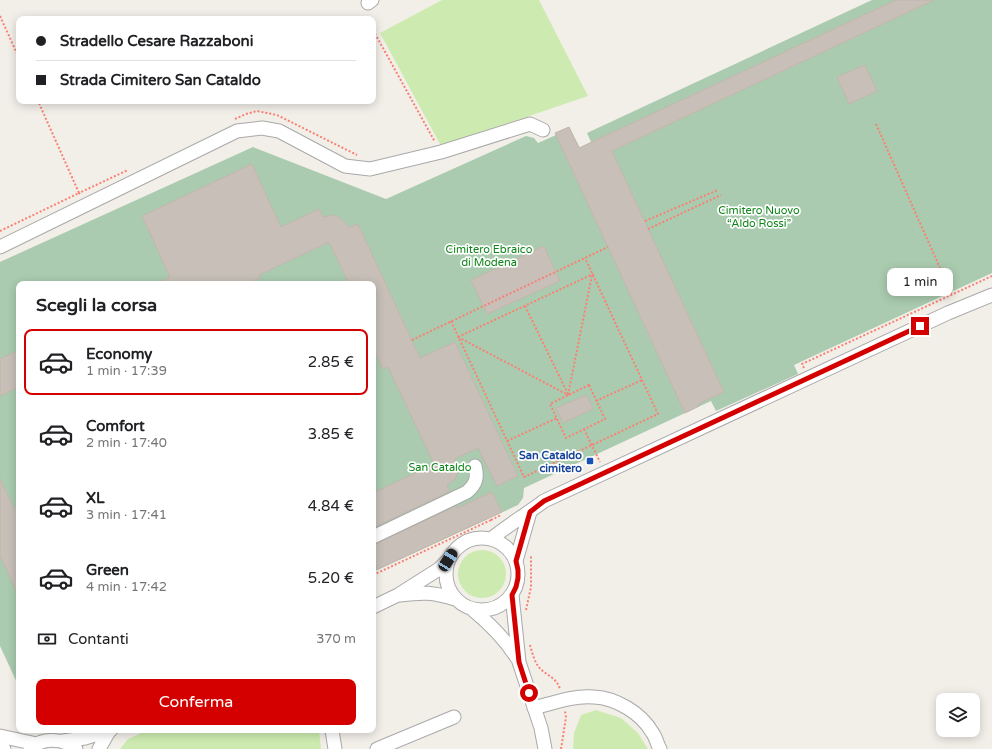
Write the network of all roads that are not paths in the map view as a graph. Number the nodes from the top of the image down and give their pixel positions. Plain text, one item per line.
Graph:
1 (543, 130) dead end
2 (0, 246) edge
3 (992, 294) edge
4 (475, 466) dead end
5 (530, 512) junction
6 (376, 536) edge
7 (491, 539) junction
8 (448, 560) junction
9 (516, 561) junction
10 (376, 595) edge
11 (512, 595) junction
12 (393, 598) junction
13 (455, 599) junction
14 (376, 606) edge
15 (473, 610) junction
16 (519, 662) junction
17 (534, 708) junction
18 (454, 717) dead end
19 (103, 733) edge
20 (109, 733) edge
21 (332, 733) edge
22 (0, 736) edge
23 (63, 741) junction
24 (0, 744) edge
25 (33, 747) edge
26 (4, 749) edge
27 (76, 749) edge
28 (99, 749) edge
29 (335, 749) edge
30 (377, 749) edge
31 (546, 749) edge
32 (660, 749) edge

1 - 2 street
3 - 5 street
4 - 6 street
5 - 7 street
5 - 9 street
7 - 8 street
7 - 9 street
8 - 12 street
8 - 13 street
9 - 11 street
10 - 12 street
11 - 15 street
11 - 16 street
12 - 13 street
12 - 14 street
13 - 15 street
15 - 16 street
16 - 17 street
17 - 31 street
17 - 32 street
18 - 30 street
19 - 23 street
20 - 28 street
21 - 29 street
22 - 25 street
23 - 25 street
23 - 27 street
24 - 26 street

